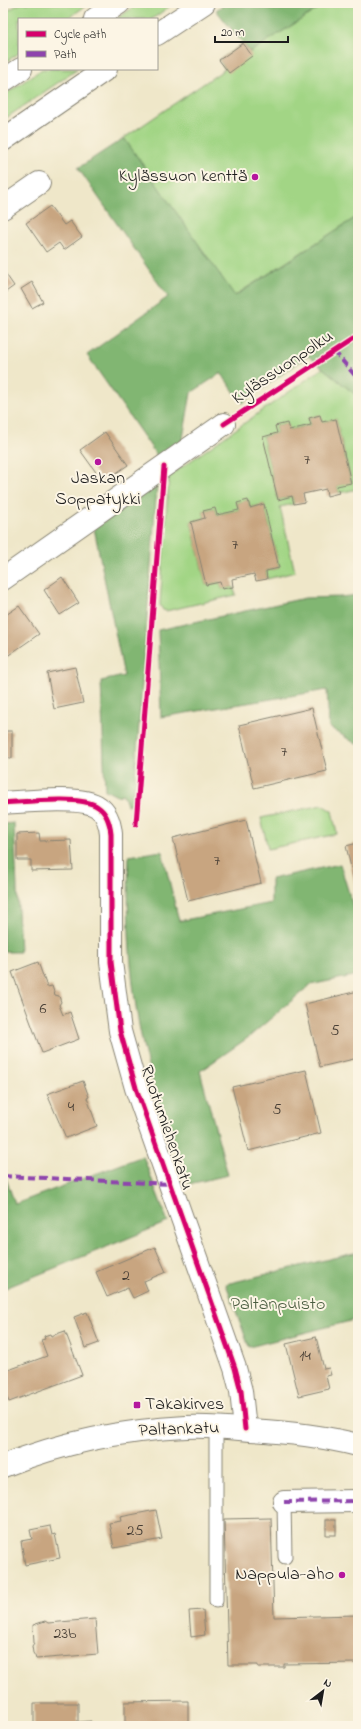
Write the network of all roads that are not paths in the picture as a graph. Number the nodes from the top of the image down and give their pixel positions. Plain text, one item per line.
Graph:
1 (119, 3) edge
2 (204, 3) edge
3 (96, 18) edge
4 (158, 33) edge
5 (20, 70) edge
6 (105, 70) edge
7 (3, 81) edge
8 (3, 140) edge
9 (39, 183) dead end
10 (3, 208) edge
11 (224, 424) dead end
12 (3, 579) edge
13 (3, 803) edge
14 (216, 1428) junction
15 (244, 1429) junction
16 (358, 1445) edge
17 (3, 1466) edge
18 (358, 1501) edge
19 (284, 1502) joint
20 (285, 1558) dead end
21 (216, 1601) dead end

1 - 3 main road
2 - 4 main road
5 - 7 main road
6 - 8 main road
9 - 10 main road
11 - 12 main road, Kylässuonpolku
13 - 15 main road, Ruotumiehenkatu
14 - 15 main road, Paltankatu
14 - 17 main road, Paltankatu
14 - 21 lane
15 - 16 main road, Paltankatu
18 - 19 main road
19 - 20 lane

